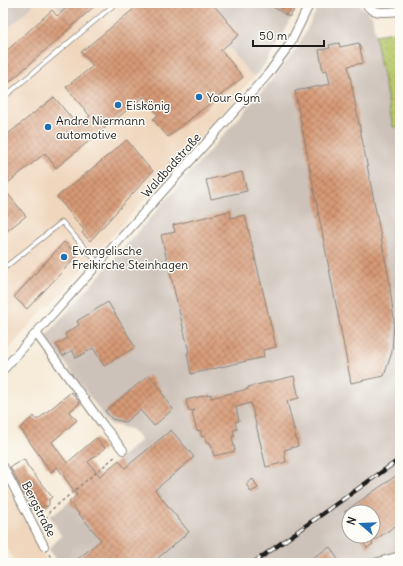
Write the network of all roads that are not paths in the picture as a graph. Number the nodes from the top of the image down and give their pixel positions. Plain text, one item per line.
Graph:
1 (116, 3) edge
2 (310, 3) edge
3 (366, 3) edge
4 (400, 11) edge
5 (3, 98) edge
6 (172, 165) dead end
7 (179, 174) junction
8 (99, 264) junction
9 (3, 268) edge
10 (36, 333) junction
11 (3, 370) edge
12 (123, 450) road end
13 (3, 466) edge
14 (44, 546) road end
15 (400, 556) edge
16 (375, 563) edge

1 - 5 lane
2 - 7 street, Waldbadstraße
3 - 4 street
6 - 7 lane
7 - 8 street, Waldbadstraße
8 - 9 lane
8 - 10 street, Waldbadstraße
10 - 11 street, Waldbadstraße
10 - 12 street
13 - 14 street, Bergstraße
15 - 16 street

